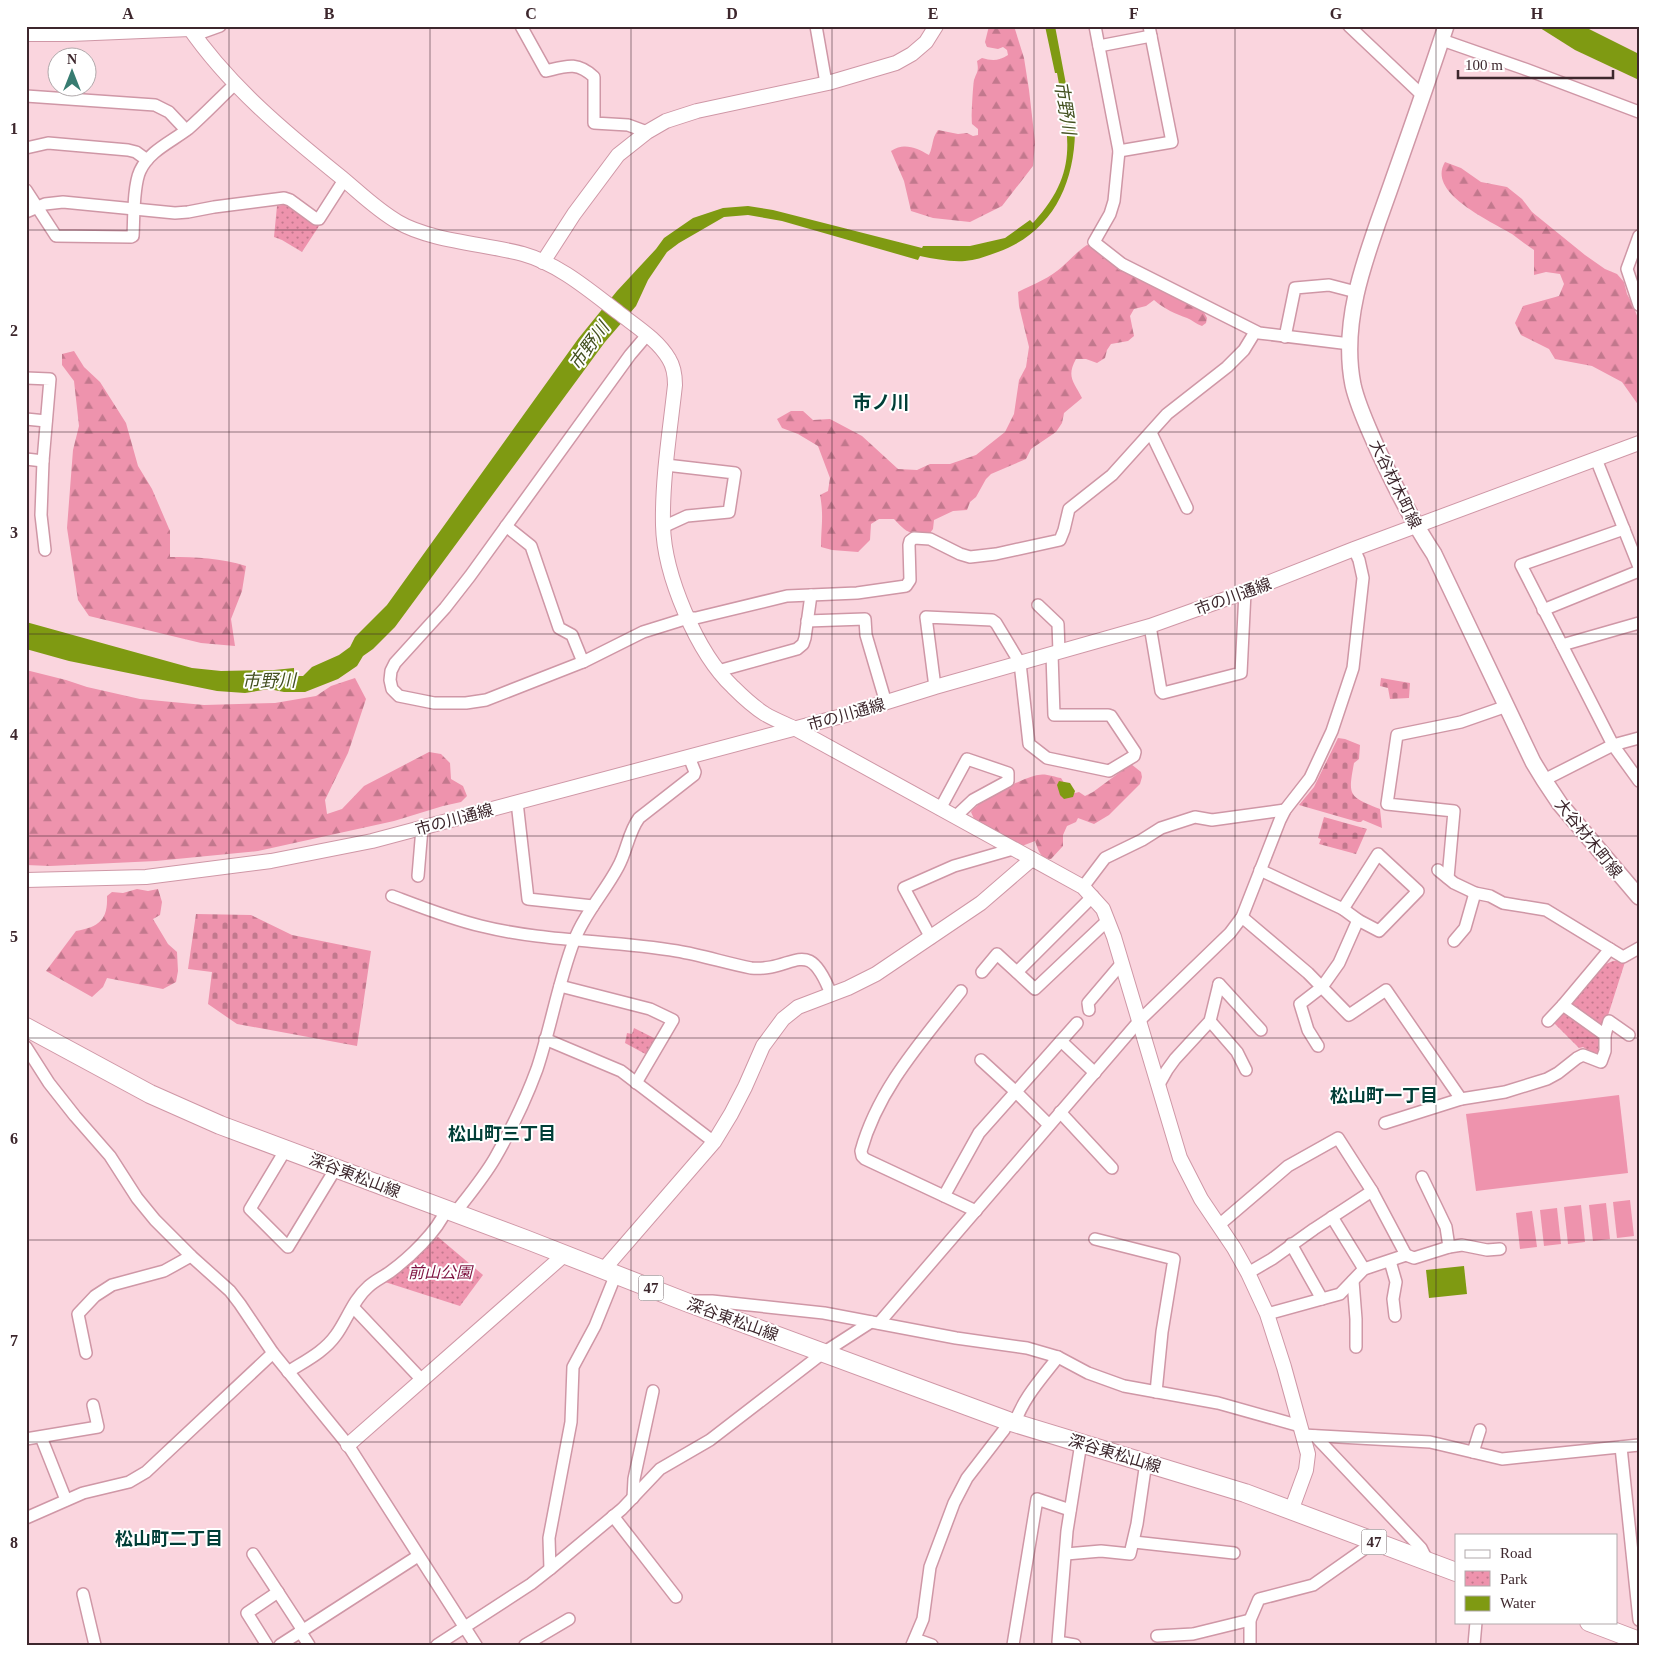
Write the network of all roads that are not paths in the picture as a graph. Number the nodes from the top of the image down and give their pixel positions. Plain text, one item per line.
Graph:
1 (220, 26) edge
2 (521, 26) edge
3 (816, 26) edge
4 (936, 26) edge
5 (1095, 26) edge
6 (1349, 26) edge
7 (191, 30) edge
8 (1150, 31) edge
9 (1444, 33) edge
10 (26, 34) edge
11 (1099, 46) junction
12 (235, 84) junction
13 (826, 84) junction
14 (26, 96) edge
15 (1423, 96) junction
16 (1639, 112) edge
17 (186, 130) junction
18 (647, 132) junction
19 (26, 148) edge
20 (1119, 151) junction
21 (147, 160) junction
22 (344, 180) junction
23 (26, 190) edge
24 (37, 206) junction
25 (135, 209) junction
26 (26, 212) edge
27 (1639, 236) edge
28 (543, 262) junction
29 (1356, 292) junction
30 (1639, 305) edge
31 (1255, 332) junction
32 (647, 335) junction
33 (1285, 336) junction
34 (1350, 344) junction
35 (26, 378) edge
36 (26, 419) edge
37 (46, 421) junction
38 (1151, 433) junction
39 (1639, 443) edge
40 (26, 459) edge
41 (1596, 459) junction
42 (43, 461) junction
43 (666, 466) junction
44 (1187, 508) dead end
45 (506, 526) junction
46 (663, 527) junction
47 (1416, 527) junction
48 (1624, 529) junction
49 (1354, 549) junction
50 (45, 550) dead end
51 (1639, 567) edge
52 (1639, 571) edge
53 (1245, 592) junction
54 (810, 595) junction
55 (1038, 605) dead end
56 (1544, 610) junction
57 (688, 618) junction
58 (807, 622) junction
59 (1639, 623) edge
60 (1150, 626) junction
61 (1562, 645) junction
62 (1056, 653) junction
63 (583, 662) junction
64 (1020, 663) junction
65 (718, 671) junction
66 (936, 687) junction
67 (886, 703) junction
68 (1507, 706) junction
69 (796, 729) junction
70 (1639, 738) edge
71 (1613, 745) junction
72 (689, 757) junction
73 (1544, 780) junction
74 (1639, 782) edge
75 (517, 802) junction
76 (940, 809) junction
77 (1285, 810) junction
78 (955, 817) junction
79 (422, 828) junction
80 (1013, 849) junction
81 (1032, 859) junction
82 (1260, 870) junction
83 (418, 876) dead end
84 (26, 880) edge
85 (1088, 891) junction
86 (1475, 893) junction
87 (392, 896) dead end
88 (1639, 897) edge
89 (593, 906) junction
90 (1343, 909) junction
91 (1242, 917) junction
92 (1108, 920) junction
93 (1358, 920) junction
94 (931, 938) junction
95 (574, 940) junction
96 (1454, 941) dead end
97 (1639, 948) edge
98 (1610, 949) junction
99 (1122, 963) junction
100 (982, 972) dead end
101 (1017, 972) junction
102 (560, 986) junction
103 (1322, 987) junction
104 (961, 991) dead end
105 (830, 994) junction
106 (1563, 1005) junction
107 (1089, 1010) dead end
108 (1140, 1020) junction
109 (1210, 1021) junction
110 (1548, 1021) dead end
111 (1077, 1023) dead end
112 (26, 1027) edge
113 (1261, 1030) dead end
114 (1605, 1035) junction
115 (1630, 1035) dead end
116 (545, 1039) junction
117 (1061, 1041) junction
118 (1318, 1046) dead end
119 (26, 1047) edge
120 (981, 1060) dead end
121 (1246, 1070) dead end
122 (1095, 1073) junction
123 (636, 1083) junction
124 (1158, 1086) junction
125 (1016, 1092) junction
126 (1461, 1099) junction
127 (1060, 1112) junction
128 (1385, 1123) dead end
129 (1049, 1125) junction
130 (714, 1142) junction
131 (286, 1149) junction
132 (336, 1168) junction
133 (1112, 1168) dead end
134 (1422, 1177) dead end
135 (1372, 1191) junction
136 (944, 1196) junction
137 (450, 1211) junction
138 (976, 1211) junction
139 (1332, 1217) junction
140 (1219, 1225) junction
141 (1095, 1239) dead end
142 (1291, 1244) junction
143 (1449, 1247) junction
144 (1500, 1249) dead end
145 (564, 1255) junction
146 (1406, 1255) junction
147 (190, 1256) junction
148 (1390, 1261) junction
149 (1364, 1269) junction
150 (610, 1272) junction
151 (1248, 1273) junction
152 (1353, 1281) junction
153 (1322, 1299) junction
154 (686, 1302) junction
155 (353, 1307) junction
156 (1267, 1314) junction
157 (1395, 1316) dead end
158 (875, 1323) junction
159 (1356, 1347) dead end
160 (86, 1353) dead end
161 (273, 1353) junction
162 (823, 1353) junction
163 (1058, 1357) junction
164 (288, 1372) junction
165 (422, 1380) junction
166 (653, 1391) dead end
167 (1156, 1392) junction
168 (93, 1405) dead end
169 (1012, 1422) junction
170 (1480, 1430) dead end
171 (1306, 1432) junction
172 (41, 1437) junction
173 (26, 1439) edge
174 (1081, 1443) junction
175 (348, 1445) junction
176 (1639, 1445) edge
177 (1621, 1447) junction
178 (1473, 1452) junction
179 (1146, 1462) junction
180 (633, 1498) junction
181 (66, 1500) junction
182 (1070, 1510) junction
183 (1291, 1511) junction
184 (613, 1516) junction
185 (26, 1518) edge
186 (1134, 1542) junction
187 (1374, 1542) junction
188 (1634, 1544) edge
189 (1234, 1553) dead end
190 (253, 1554) dead end
191 (1066, 1554) junction
192 (418, 1556) junction
193 (1427, 1560) junction
194 (550, 1569) junction
195 (1455, 1572) edge
196 (278, 1592) junction
197 (83, 1594) dead end
198 (676, 1597) dead end
199 (569, 1619) dead end
200 (1250, 1620) junction
201 (1639, 1620) edge
202 (1476, 1624) edge
203 (1594, 1624) edge
204 (464, 1627) junction
205 (301, 1630) junction
206 (1157, 1636) dead end
207 (1639, 1641) edge
208 (914, 1642) edge
209 (95, 1645) edge
210 (267, 1645) edge
211 (280, 1645) edge
212 (309, 1645) edge
213 (437, 1645) edge
214 (476, 1645) edge
215 (525, 1645) edge
216 (932, 1645) edge
217 (1013, 1645) edge
218 (1075, 1645) edge
219 (1250, 1645) edge
220 (1474, 1645) edge

1 - 7 street
2 - 18 street
3 - 13 street
4 - 13 street
5 - 11 street
6 - 15 street
7 - 10 street
7 - 12 street
8 - 11 street
8 - 20 street
9 - 15 main road, 大谷材木町線
9 - 16 street
11 - 20 street
12 - 17 street
12 - 22 street
13 - 18 street
14 - 17 street
15 - 29 main road, 大谷材木町線
17 - 21 street
18 - 28 street
19 - 21 street
20 - 31 street
21 - 25 street
22 - 25 street
22 - 28 street
23 - 24 street
24 - 25 street
24 - 25 street
24 - 26 street
27 - 30 street
28 - 32 street
29 - 33 street
29 - 34 main road, 大谷材木町線
31 - 33 street
31 - 38 street
32 - 43 street
32 - 45 street
33 - 34 street
34 - 47 main road, 大谷材木町線
35 - 37 street
36 - 37 street
37 - 42 street
38 - 44 street
38 - 54 street
39 - 41 street, 市の川通線
40 - 42 street
41 - 47 street, 市の川通線
41 - 48 street
42 - 50 street
43 - 46 street
43 - 46 street
45 - 63 street
45 - 63 street
46 - 57 street
47 - 49 street, 市の川通線
47 - 68 main road, 大谷材木町線
48 - 51 street
48 - 56 street
49 - 53 street, 市の川通線
49 - 77 street
52 - 56 street
53 - 60 street, 市の川通線
53 - 60 street
54 - 57 street
54 - 58 street
55 - 62 street
56 - 61 street
57 - 63 street
57 - 65 street
58 - 65 street
58 - 67 street
59 - 61 street
60 - 62 street, 市の川通線
61 - 71 street
62 - 64 street, 市の川通線
62 - 64 street
64 - 66 street, 市の川通線
64 - 66 street
65 - 69 street
66 - 67 street, 市の川通線
67 - 69 street, 市の川通線
68 - 73 main road, 大谷材木町線
68 - 86 street
69 - 72 street, 市の川通線
69 - 76 street
70 - 71 street
71 - 73 street
71 - 74 street
72 - 75 street, 市の川通線
72 - 89 street
73 - 88 main road, 大谷材木町線
75 - 79 street, 市の川通線
75 - 89 street
76 - 78 street
76 - 78 street
77 - 82 street
77 - 85 street
78 - 80 street
79 - 83 street
79 - 84 street, 市の川通線
80 - 81 street
80 - 94 street
81 - 85 street
81 - 94 street
82 - 90 street
82 - 91 street
85 - 92 street
85 - 101 street
86 - 96 street
86 - 98 street
87 - 95 street
89 - 95 street
90 - 93 street
90 - 93 street
91 - 103 street
91 - 108 street
92 - 99 street
92 - 101 street
93 - 103 street
94 - 105 street
95 - 102 street
95 - 105 street
97 - 98 street
98 - 106 street
99 - 107 street
99 - 108 street
100 - 101 street
102 - 116 street
102 - 123 street
103 - 118 street
103 - 126 street
104 - 136 street
105 - 130 street
106 - 110 street
106 - 114 street
108 - 122 street
108 - 124 street
109 - 113 street
109 - 121 street
109 - 124 street
111 - 117 street
112 - 131 main road, 深谷東松山線 / 47
114 - 115 street
114 - 126 street
116 - 123 street
116 - 137 street
117 - 122 street
117 - 125 street
119 - 147 street
120 - 125 street
122 - 127 street
123 - 130 street
124 - 140 street
125 - 129 street
125 - 136 street
126 - 128 street
127 - 129 street
127 - 133 street
129 - 138 street
130 - 150 street
131 - 132 main road, 深谷東松山線 / 47
131 - 132 street
132 - 137 main road, 深谷東松山線 / 47
134 - 143 street
135 - 139 street
135 - 140 street
135 - 146 street
136 - 138 street
137 - 145 main road, 深谷東松山線 / 47
137 - 155 street
138 - 158 street
139 - 142 street
139 - 149 street
140 - 151 street
141 - 167 street
142 - 151 street
142 - 153 street
143 - 144 street
143 - 146 street
145 - 150 main road, 深谷東松山線 / 47
145 - 165 street
146 - 148 street
147 - 160 street
147 - 161 street
148 - 149 street
148 - 157 street
149 - 152 street
150 - 154 main road, 深谷東松山線 / 47
150 - 194 street
151 - 156 street
152 - 153 street
152 - 159 street
153 - 156 street
154 - 158 street
154 - 162 main road, 深谷東松山線 / 47
155 - 164 street
155 - 165 street
156 - 171 street
158 - 162 street
158 - 163 street
161 - 164 street
161 - 181 street
162 - 169 main road, 深谷東松山線 / 47
162 - 180 street
163 - 167 street
163 - 169 street
164 - 175 street
165 - 175 street
166 - 180 street
167 - 171 street
168 - 172 street
169 - 174 main road, 深谷東松山線 / 47
169 - 208 street
170 - 178 street
171 - 178 street
171 - 183 street
171 - 193 street
172 - 173 street
172 - 181 street
174 - 179 main road, 深谷東松山線 / 47
174 - 182 street
175 - 192 street
176 - 177 street
177 - 178 street
177 - 188 street
179 - 183 main road, 深谷東松山線 / 47
179 - 186 street
180 - 184 street
181 - 185 street
182 - 191 street
182 - 217 street
183 - 187 main road, 深谷東松山線 / 47
184 - 194 street
184 - 198 street
186 - 189 street
186 - 191 street
187 - 193 main road, 深谷東松山線 / 47
187 - 200 street
188 - 201 street
190 - 196 street
191 - 218 street
192 - 204 street
192 - 205 street
193 - 195 main road, 深谷東松山線 / 47
194 - 204 street
196 - 205 street
196 - 210 street
197 - 209 street
199 - 215 street
200 - 206 street
200 - 219 street
202 - 220 street
203 - 207 main road
204 - 213 street
204 - 214 street
205 - 211 street
205 - 212 street
208 - 216 street

